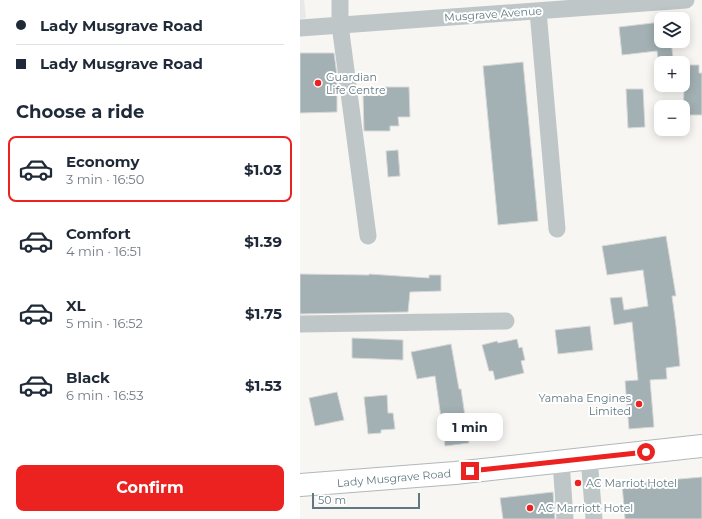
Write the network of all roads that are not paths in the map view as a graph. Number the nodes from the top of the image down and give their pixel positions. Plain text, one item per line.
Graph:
1 (340, 0) edge
2 (686, 0) edge
3 (580, 4) edge
4 (538, 11) junction
5 (340, 25) junction
6 (300, 28) edge
7 (557, 228) dead end
8 (368, 236) dead end
9 (506, 321) dead end
10 (300, 324) edge
11 (702, 446) edge
12 (590, 458) junction
13 (561, 461) junction
14 (300, 485) edge
15 (565, 519) edge
16 (594, 519) edge

1 - 5 street
2 - 3 street, Musgrave Avenue
3 - 4 street, Musgrave Avenue
4 - 5 street, Musgrave Avenue
4 - 7 street
5 - 6 street, Musgrave Avenue
5 - 8 street
9 - 10 street
11 - 12 main road, Lady Musgrave Road
12 - 13 main road, Lady Musgrave Road
12 - 16 street
13 - 14 main road, Lady Musgrave Road
13 - 15 street

